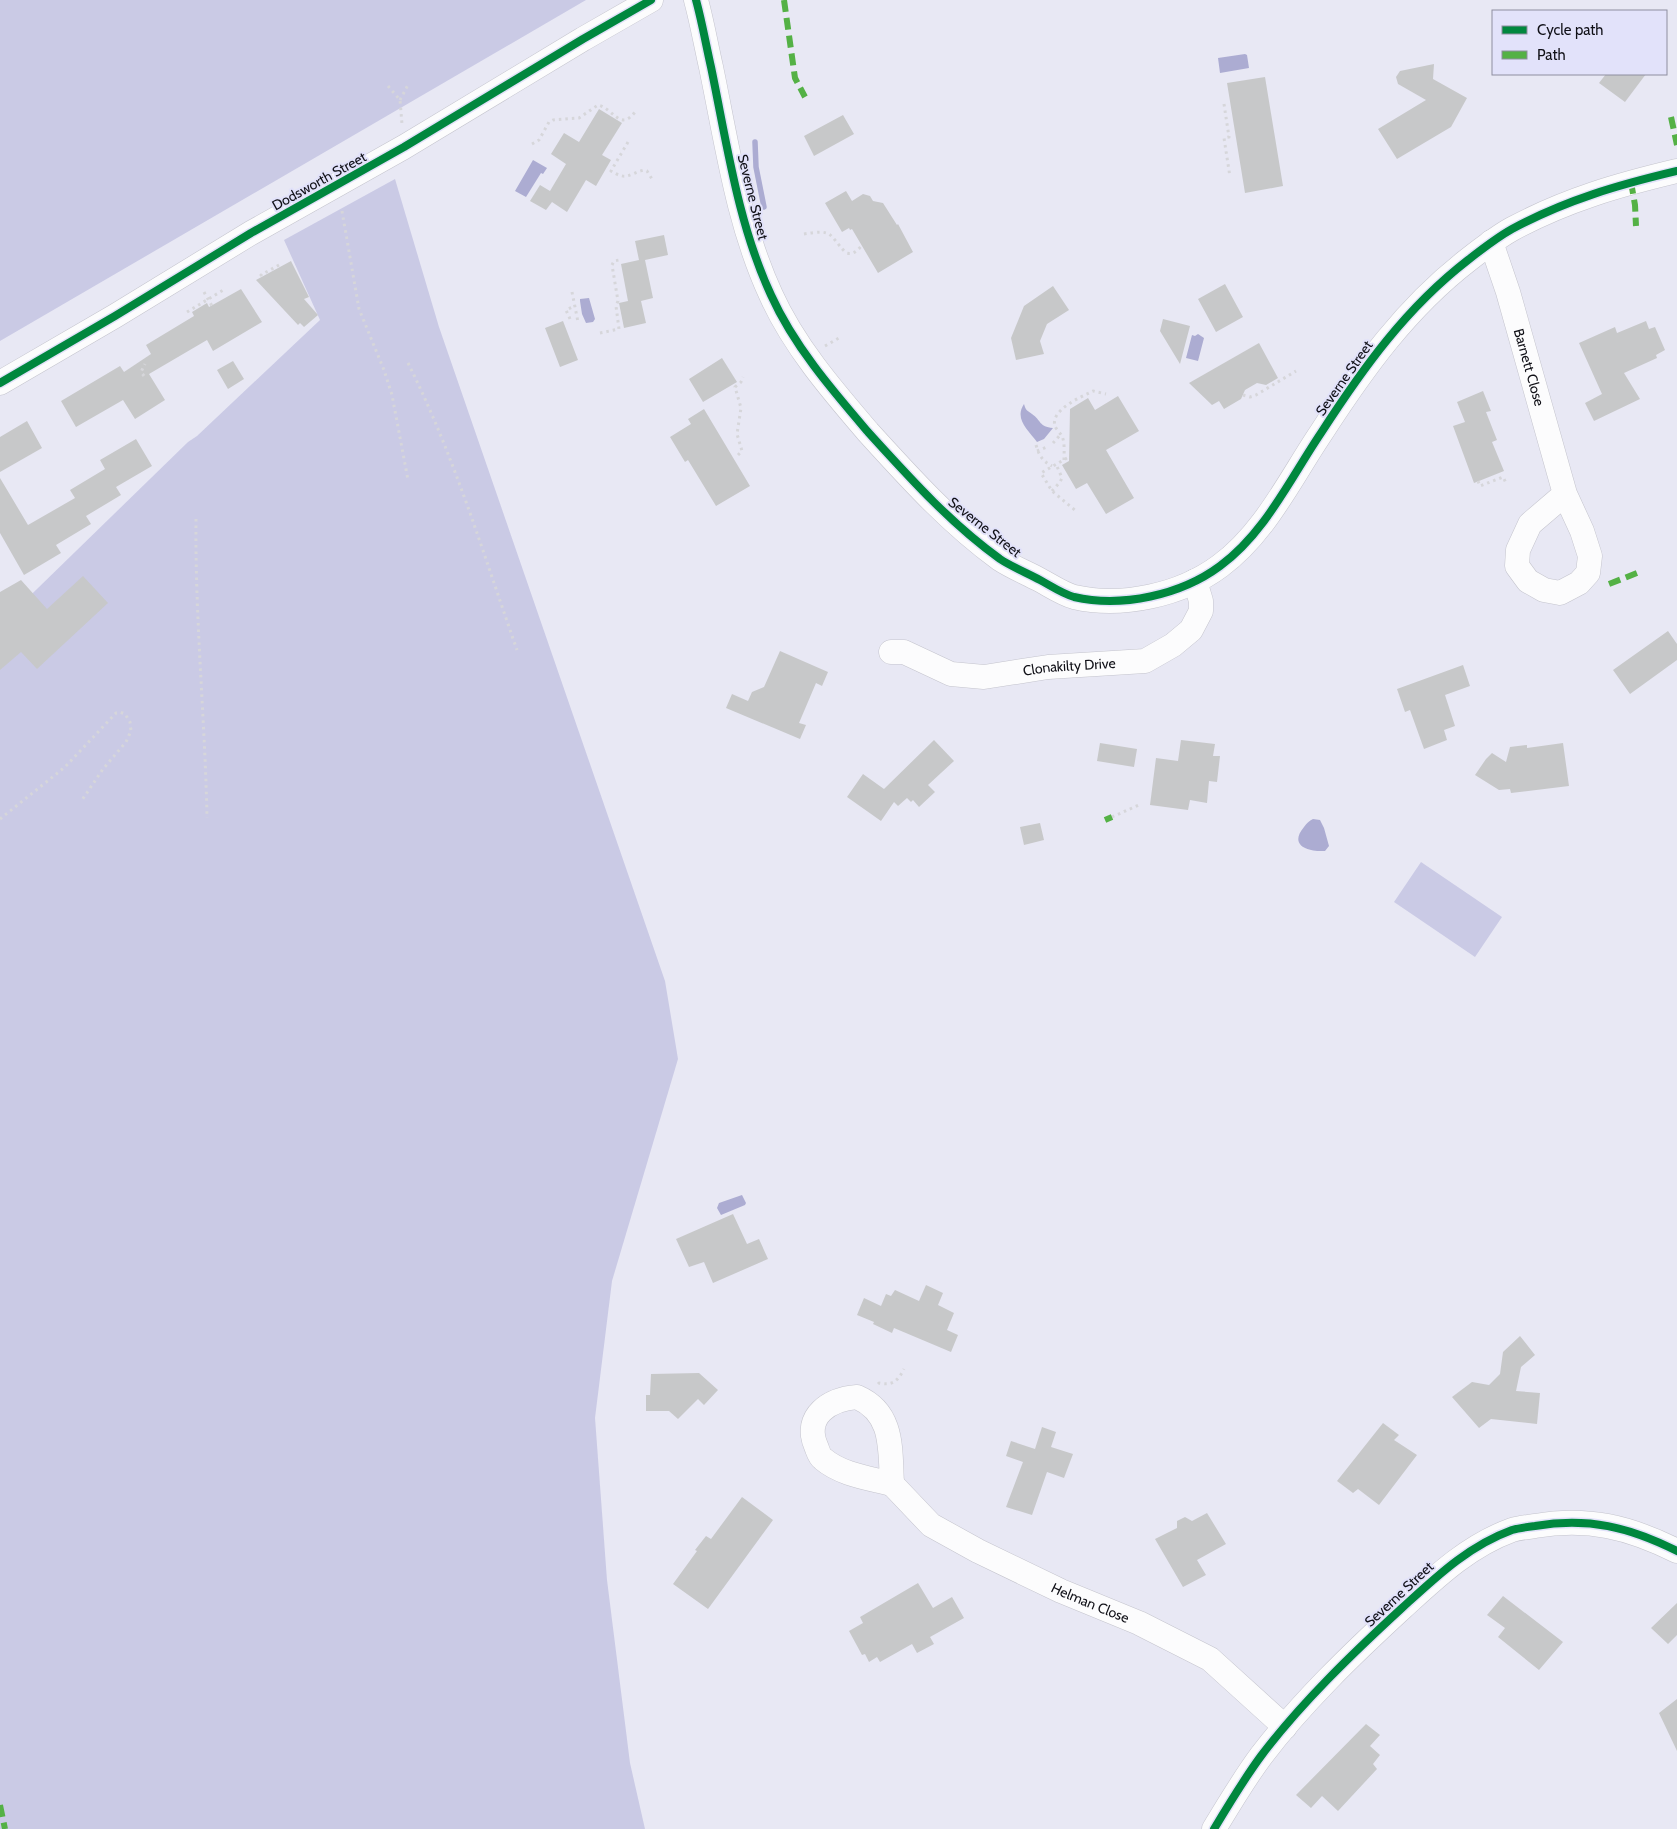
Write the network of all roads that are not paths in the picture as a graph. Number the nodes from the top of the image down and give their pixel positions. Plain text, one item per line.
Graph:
1 (651, 0) edge
2 (696, 0) edge
3 (1677, 170) edge
4 (1491, 242) junction
5 (0, 383) edge
6 (1565, 494) dead end
7 (1195, 581) junction
8 (891, 652) dead end
9 (892, 1484) junction
10 (1677, 1551) edge
11 (1285, 1727) junction
12 (1214, 1829) edge

1 - 5 street, Dodsworth Street
2 - 7 street, Severne Street
3 - 4 street, Severne Street
4 - 6 street, Barnett Close
4 - 7 street, Severne Street
7 - 8 street, Clonakilty Drive
9 - 9 street
9 - 11 street, Helman Close
10 - 11 street, Severne Street
11 - 12 street, Severne Street

